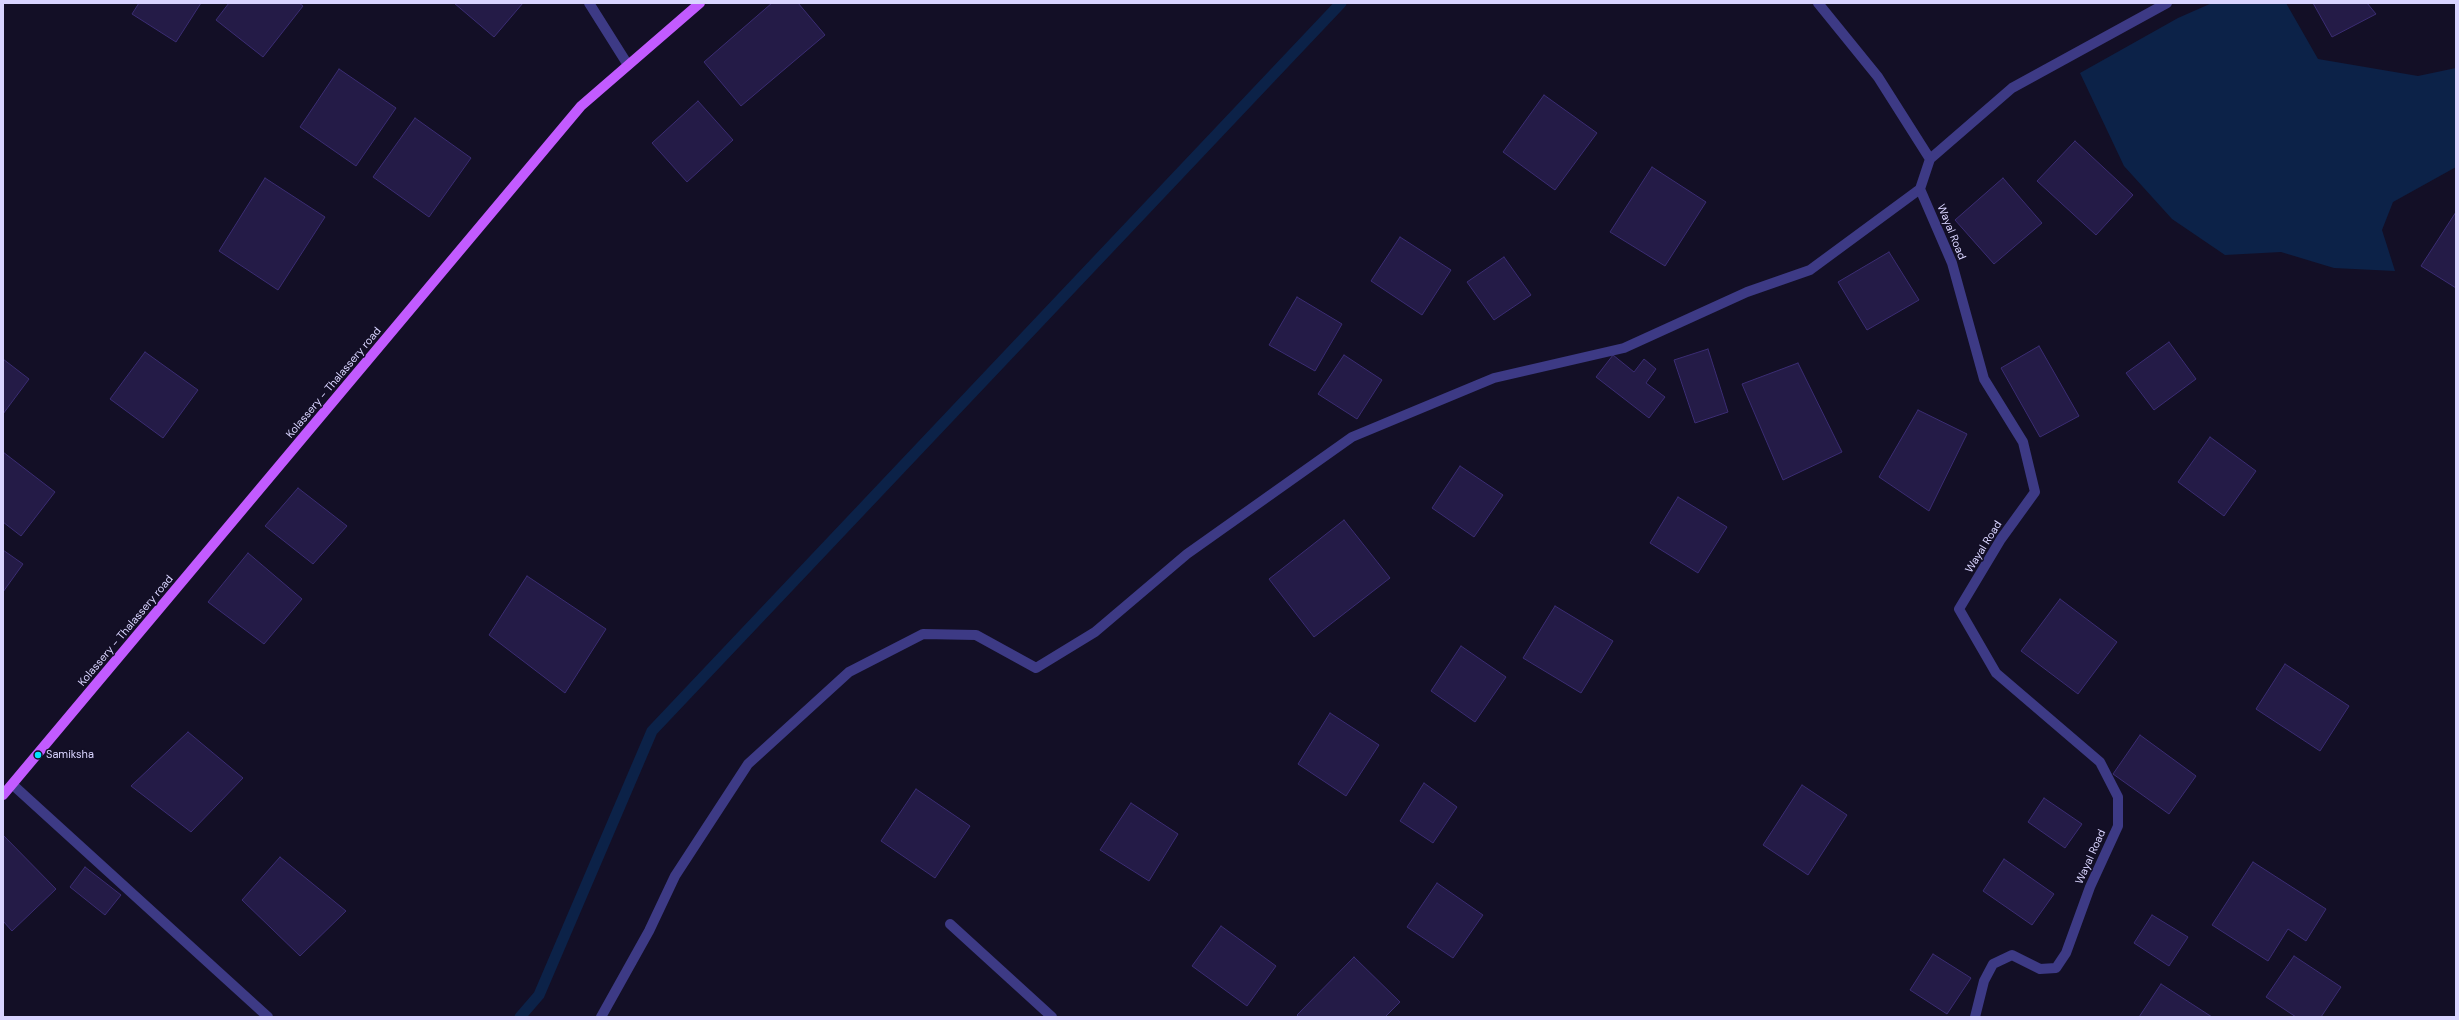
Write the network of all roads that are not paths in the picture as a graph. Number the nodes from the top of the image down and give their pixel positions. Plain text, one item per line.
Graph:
1 (589, 3) edge
2 (700, 3) edge
3 (1818, 3) edge
4 (2167, 3) edge
5 (628, 65) junction
6 (1930, 159) junction
7 (1920, 189) junction
8 (13, 785) junction
9 (3, 795) edge
10 (950, 924) dead end
11 (268, 1017) edge
12 (600, 1017) edge
13 (1052, 1017) edge
14 (1975, 1017) edge

1 - 5 street
2 - 5 main road, Kolassery - Thalassery road
3 - 6 street
4 - 6 street
5 - 8 main road, Kolassery - Thalassery road
6 - 7 street
7 - 12 street
7 - 14 street, Wayal Road
8 - 9 main road, Kolassery - Thalassery road
8 - 11 street
10 - 13 street

